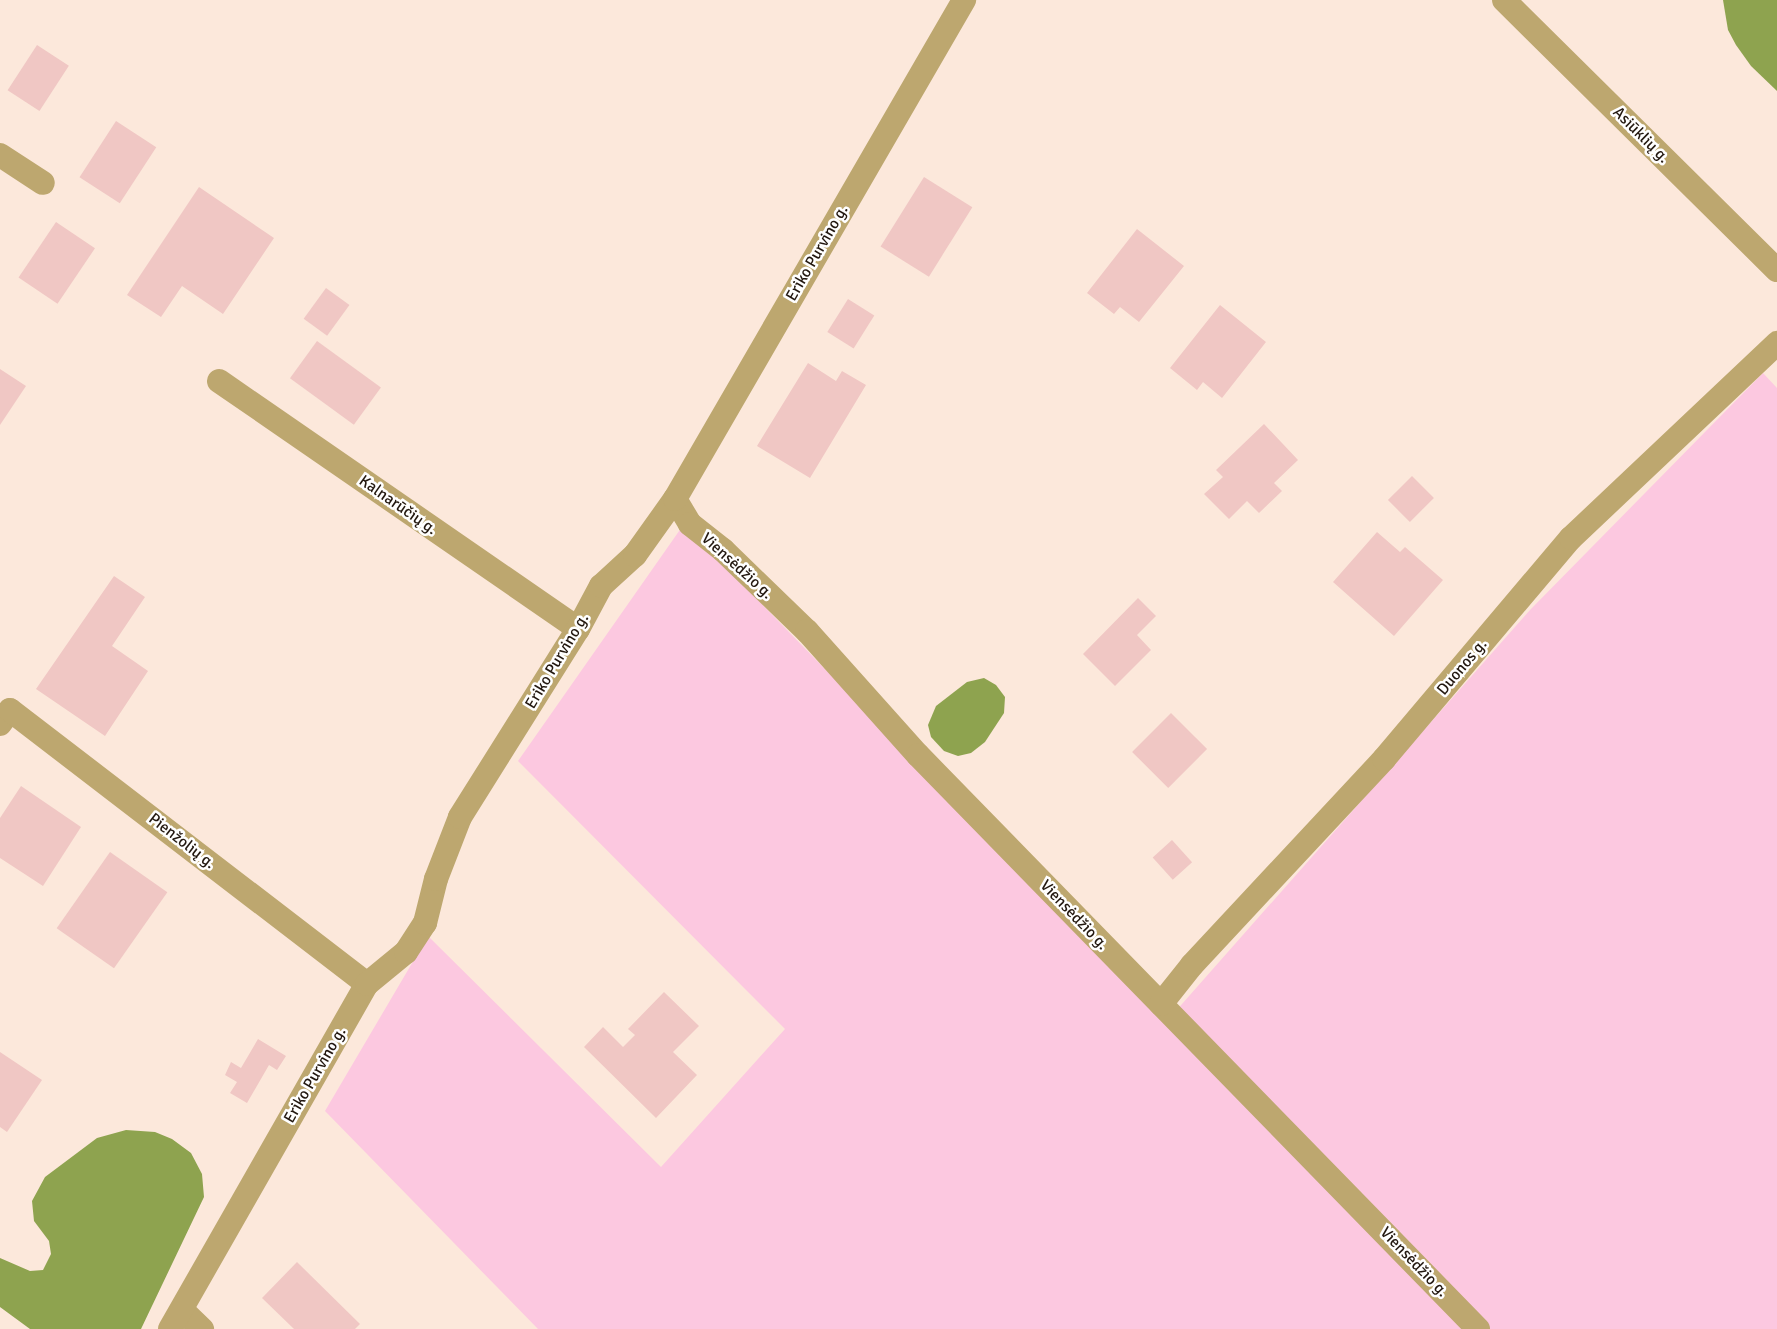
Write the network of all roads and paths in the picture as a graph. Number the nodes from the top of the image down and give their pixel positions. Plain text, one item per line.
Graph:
1 (963, 0) edge
2 (1504, 0) edge
3 (0, 155) edge
4 (43, 183) dead end
5 (1777, 270) edge
6 (1777, 343) edge
7 (219, 381) dead end
8 (675, 498) junction
9 (578, 629) junction
10 (0, 724) edge
11 (367, 984) junction
12 (1161, 1004) junction
13 (176, 1319) edge
14 (202, 1329) edge
15 (1478, 1329) edge

1 - 8 street, Eriko Purvino g.
2 - 5 street, Asiūklių g.
3 - 4 street
6 - 12 street, Duonos g.
7 - 9 street, Kalnarūčių g.
8 - 9 street, Eriko Purvino g.
8 - 12 street, Viensėdžio g.
9 - 11 street, Eriko Purvino g.
10 - 11 street, Pienžolių g.
11 - 13 street, Eriko Purvino g.
12 - 15 street, Viensėdžio g.
13 - 14 street

